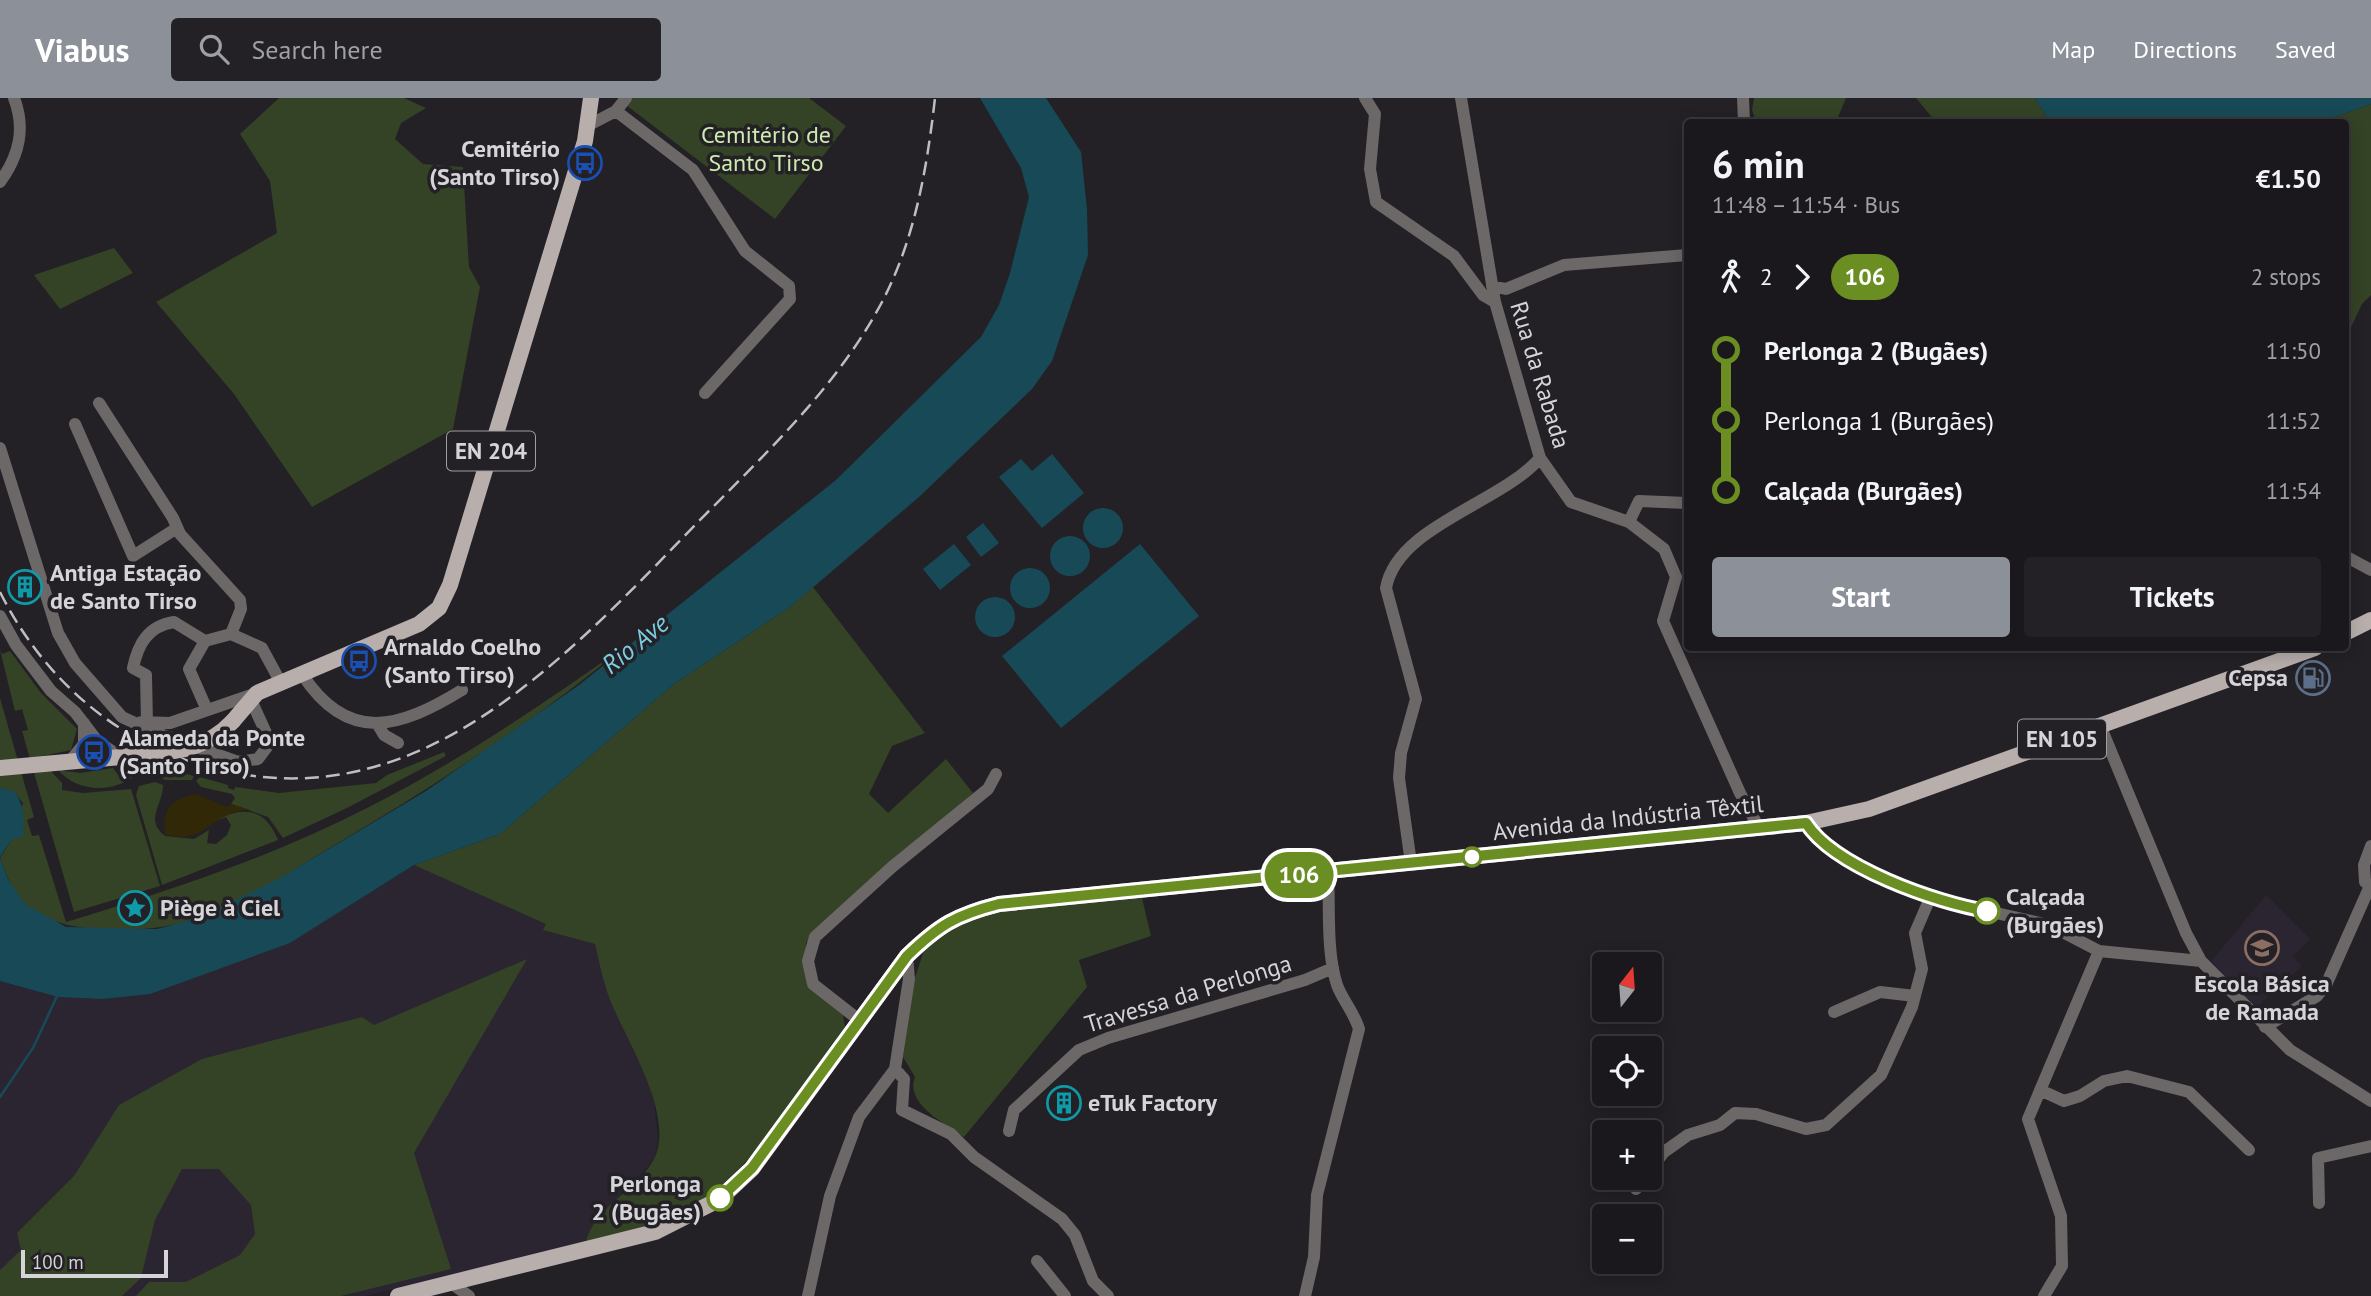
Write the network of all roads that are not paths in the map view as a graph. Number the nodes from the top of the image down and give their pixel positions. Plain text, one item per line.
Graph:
1 (14, 98) edge
2 (591, 98) edge
3 (626, 98) edge
4 (1366, 98) edge
5 (1461, 98) edge
6 (1743, 98) edge
7 (616, 111) junction
8 (1744, 119) edge
9 (589, 125) junction
10 (0, 182) edge
11 (1684, 255) edge
12 (1492, 286) junction
13 (1495, 302) junction
14 (705, 393) dead end
15 (99, 403) dead end
16 (75, 424) dead end
17 (0, 448) edge
18 (1540, 458) junction
19 (1684, 503) edge
20 (1629, 522) junction
21 (177, 528) junction
22 (2349, 558) edge
23 (2371, 570) edge
24 (0, 616) edge
25 (2371, 620) edge
26 (2349, 631) edge
27 (231, 635) junction
28 (205, 641) junction
29 (2307, 651) edge
30 (302, 674) junction
31 (281, 683) junction
32 (461, 690) dead end
33 (254, 696) junction
34 (221, 706) junction
35 (207, 710) junction
36 (131, 721) junction
37 (233, 721) junction
38 (84, 723) junction
39 (146, 723) junction
40 (170, 723) junction
41 (262, 725) junction
42 (2099, 725) junction
43 (378, 726) junction
44 (162, 736) junction
45 (398, 743) dead end
46 (121, 757) junction
47 (65, 762) junction
48 (0, 768) edge
49 (996, 774) dead end
50 (1806, 823) junction
51 (1759, 828) junction
52 (2371, 846) edge
53 (1411, 863) junction
54 (1328, 872) junction
55 (2371, 886) edge
56 (1930, 898) junction
57 (2099, 951) junction
58 (907, 956) junction
59 (2201, 961) junction
60 (1333, 968) junction
61 (1915, 996) junction
62 (1834, 1012) dead end
63 (859, 1020) junction
64 (2265, 1027) junction
65 (895, 1069) junction
66 (2040, 1090) junction
67 (2371, 1101) edge
68 (1009, 1131) dead end
69 (2371, 1146) edge
70 (2249, 1150) dead end
71 (1662, 1155) edge
72 (2319, 1203) dead end
73 (1037, 1261) dead end
74 (451, 1283) junction
75 (398, 1296) edge
76 (469, 1296) edge
77 (808, 1296) edge
78 (1065, 1296) edge
79 (1108, 1296) edge
80 (1305, 1296) edge
81 (2044, 1296) edge

1 - 10 street
2 - 9 main road, EN 204
3 - 7 street
4 - 13 street
5 - 12 street, Rua da Rabada
6 - 8 street
7 - 9 street
7 - 14 street
9 - 30 main road, EN 204
11 - 12 street
12 - 13 street, Rua da Rabada
13 - 18 street, Rua da Rabada
15 - 21 street
16 - 21 street
17 - 36 street
18 - 20 street, Rua da Rabada
18 - 53 street
19 - 20 street
20 - 51 street, Rua da Rabada
21 - 27 street
22 - 23 street
24 - 38 street
25 - 26 main road
27 - 28 street
27 - 31 street
28 - 35 street
28 - 39 street
29 - 42 main road, Avenida da Indústria Têxtil / EN 105
30 - 31 main road, EN 204
30 - 43 street
31 - 33 main road, EN 204
32 - 43 street
33 - 34 street
33 - 37 main road, EN 204
33 - 41 street
34 - 35 street
34 - 37 street
35 - 40 street
36 - 39 street
36 - 44 street
37 - 41 street
37 - 46 main road, EN 204, bridge
38 - 46 street
38 - 47 street
39 - 40 street
40 - 44 street
41 - 44 street
42 - 50 main road, Avenida da Indústria Têxtil / EN 105
42 - 59 street
43 - 45 street
46 - 47 main road, EN 204
47 - 48 main road, EN 204
49 - 63 street
50 - 51 main road, Avenida da Indústria Têxtil / EN 105
50 - 56 street
51 - 53 main road, Avenida da Indústria Têxtil / EN 105
52 - 55 street
53 - 54 main road, Avenida da Indústria Têxtil / EN 105
54 - 58 main road, Avenida da Indústria Têxtil / EN 105
54 - 60 street
55 - 64 street
56 - 57 street
56 - 61 street
57 - 59 street
57 - 66 street
58 - 63 main road, Avenida da Indústria Têxtil / EN 105
58 - 65 street
59 - 64 street
60 - 68 street, Travessa da Perlonga
60 - 80 street
61 - 62 street
61 - 71 street
63 - 74 main road, Avenida da Indústria Têxtil / EN 105
64 - 67 street
65 - 77 street
65 - 79 street
66 - 70 street
66 - 81 street
69 - 72 street
73 - 78 street
74 - 75 main road, Avenida da Indústria Têxtil / EN 105
74 - 76 street

